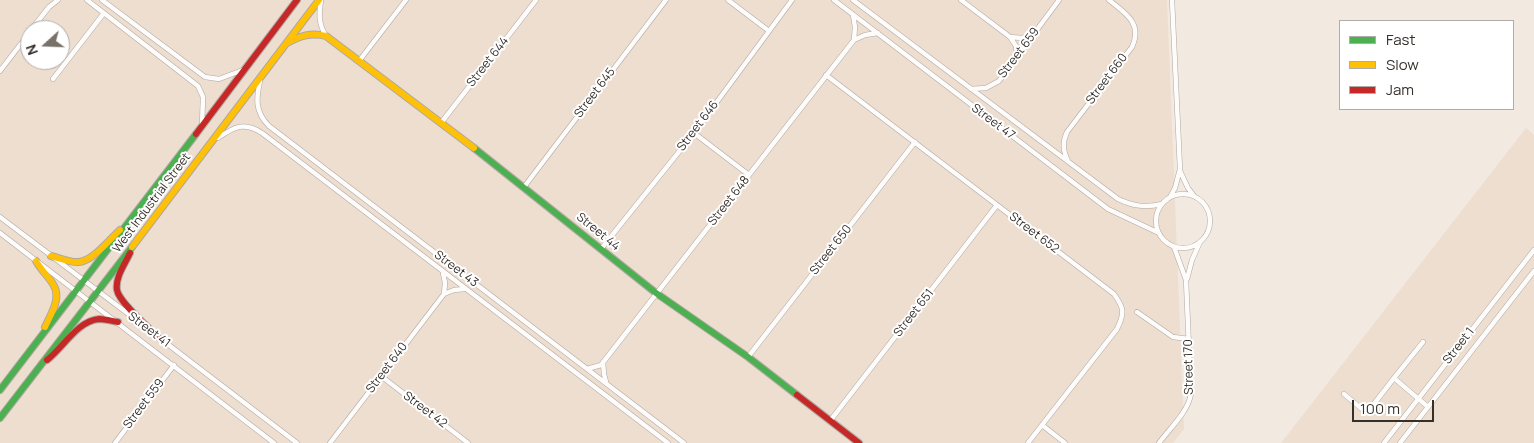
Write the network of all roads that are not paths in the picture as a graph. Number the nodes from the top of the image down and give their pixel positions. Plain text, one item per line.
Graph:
1 (52, 0) edge
2 (58, 0) edge
3 (87, 0) edge
4 (102, 0) edge
5 (297, 0) edge
6 (320, 0) edge
7 (406, 0) edge
8 (536, 0) edge
9 (666, 0) edge
10 (728, 0) edge
11 (792, 0) edge
12 (834, 0) edge
13 (853, 0) edge
14 (961, 0) edge
15 (1059, 0) edge
16 (1108, 0) edge
17 (1172, 0) edge
18 (49, 7) junction
19 (104, 13) junction
20 (853, 15) junction
21 (39, 20) edge
22 (769, 31) junction
23 (878, 33) junction
24 (1033, 35) junction
25 (326, 36) junction
26 (1010, 37) junction
27 (854, 40) junction
28 (286, 43) junction
29 (20, 45) edge
30 (1017, 56) junction
31 (359, 61) junction
32 (244, 70) junction
33 (0, 71) edge
34 (826, 75) junction
35 (260, 78) junction
36 (53, 79) dead end
37 (970, 89) junction
38 (441, 124) junction
39 (202, 126) junction
40 (694, 133) junction
41 (213, 142) junction
42 (914, 142) junction
43 (1069, 163) junction
44 (1180, 170) junction
45 (749, 175) junction
46 (524, 187) junction
47 (1194, 196) junction
48 (1170, 197) junction
49 (1162, 204) junction
50 (997, 205) junction
51 (0, 217) edge
52 (130, 222) junction
53 (0, 233) edge
54 (1159, 233) junction
55 (1200, 242) junction
56 (132, 246) junction
57 (1174, 246) junction
58 (601, 249) junction
59 (1534, 250) edge
60 (51, 256) junction
61 (36, 261) junction
62 (1534, 271) edge
63 (442, 272) junction
64 (1186, 280) junction
65 (84, 282) junction
66 (465, 289) junction
67 (98, 291) junction
68 (77, 292) junction
69 (656, 292) junction
70 (444, 294) junction
71 (90, 301) junction
72 (1137, 312) dead end
73 (118, 322) junction
74 (158, 337) junction
75 (39, 339) junction
76 (1189, 339) junction
77 (1423, 342) dead end
78 (748, 358) junction
79 (604, 362) junction
80 (41, 365) junction
81 (174, 365) junction
82 (588, 369) junction
83 (381, 376) junction
84 (1394, 378) junction
85 (608, 385) junction
86 (0, 390) edge
87 (1344, 394) dead end
88 (1418, 399) junction
89 (1428, 407) junction
90 (0, 418) edge
91 (830, 421) junction
92 (1042, 425) junction
93 (115, 443) edge
94 (274, 443) edge
95 (297, 443) edge
96 (330, 443) edge
97 (468, 443) edge
98 (668, 443) edge
99 (684, 443) edge
100 (859, 443) edge
101 (1028, 443) edge
102 (1065, 443) edge
103 (1159, 443) edge
104 (1384, 443) edge
105 (1400, 443) edge

1 - 18 street
2 - 18 street
3 - 19 street
4 - 32 street
5 - 32 main road, West Industrial Street
6 - 25 street
6 - 28 main road, West Industrial Street
7 - 31 street
8 - 38 street, Street 644
9 - 46 street, Street 645
10 - 22 street
11 - 22 street, Street 646
12 - 20 street, Street 47
13 - 37 street, Street 47
14 - 26 street
15 - 24 street, Street 659
16 - 43 street, Street 660
17 - 44 street
18 - 21 street
19 - 36 street
19 - 39 street
20 - 23 street, Street 47
20 - 27 street
22 - 40 street, Street 646
23 - 27 street
23 - 54 street, Street 47
24 - 26 street
24 - 30 street, Street 659
25 - 28 main road
25 - 31 main road, Street 44
26 - 30 street
27 - 34 street, Street 648
28 - 35 main road, West Industrial Street
29 - 33 street
30 - 37 street, Street 659
31 - 38 main road, Street 44
32 - 39 main road, West Industrial Street
34 - 42 street, Street 652
34 - 45 street, Street 648
35 - 41 main road, West Industrial Street
35 - 82 street, Street 43
37 - 43 street, Street 47
38 - 46 main road, Street 44
39 - 52 main road, West Industrial Street
40 - 45 street
40 - 58 street, Street 646
41 - 56 main road, West Industrial Street
41 - 63 street, Street 43
42 - 50 street, Street 652
42 - 78 street, Street 650
43 - 49 street, Street 47
44 - 47 street
44 - 48 street
45 - 69 street, Street 648
46 - 58 main road, Street 44
47 - 48 street
47 - 55 street
48 - 49 street
49 - 54 street
50 - 91 street, Street 651
50 - 92 street, Street 652
51 - 60 street, Street 41
52 - 60 main road
52 - 65 main road, West Industrial Street
53 - 61 street, Street 41
54 - 57 street
55 - 57 street
55 - 64 street, Street 170
56 - 67 main road, West Industrial Street
56 - 74 main road
57 - 64 street, Street 170
58 - 69 main road, Street 44
59 - 88 street, Street 1
60 - 65 street, Street 41
61 - 68 street, Street 41
61 - 75 main road
62 - 89 street, Street 1
63 - 66 street, Street 43
63 - 70 street
64 - 76 street, Street 170
65 - 67 street, Street 41
65 - 68 main road, West Industrial Street
66 - 70 street
66 - 98 street, Street 43
67 - 71 main road, West Industrial Street
67 - 74 street, Street 41
68 - 71 street, Street 41
68 - 75 main road, West Industrial Street
69 - 78 main road, Street 44
69 - 79 street, Street 648
70 - 83 street, Street 640
71 - 73 street, Street 41
71 - 80 main road, West Industrial Street
72 - 76 street
73 - 80 main road
73 - 81 street, Street 41
74 - 95 street, Street 41
75 - 86 main road, West Industrial Street
76 - 103 street, Street 170
77 - 84 street
78 - 91 main road, Street 44
79 - 82 street, Street 648
79 - 85 street
80 - 90 main road, West Industrial Street
81 - 93 street, Street 559
81 - 94 street, Street 41
82 - 85 street, Street 43
83 - 96 street, Street 640
83 - 97 street, Street 42
84 - 87 street
84 - 88 street
85 - 99 street, Street 43
88 - 89 street
88 - 104 street, Street 1
89 - 105 street, Street 1
91 - 100 main road, Street 44
92 - 101 street, Street 652
92 - 102 street

